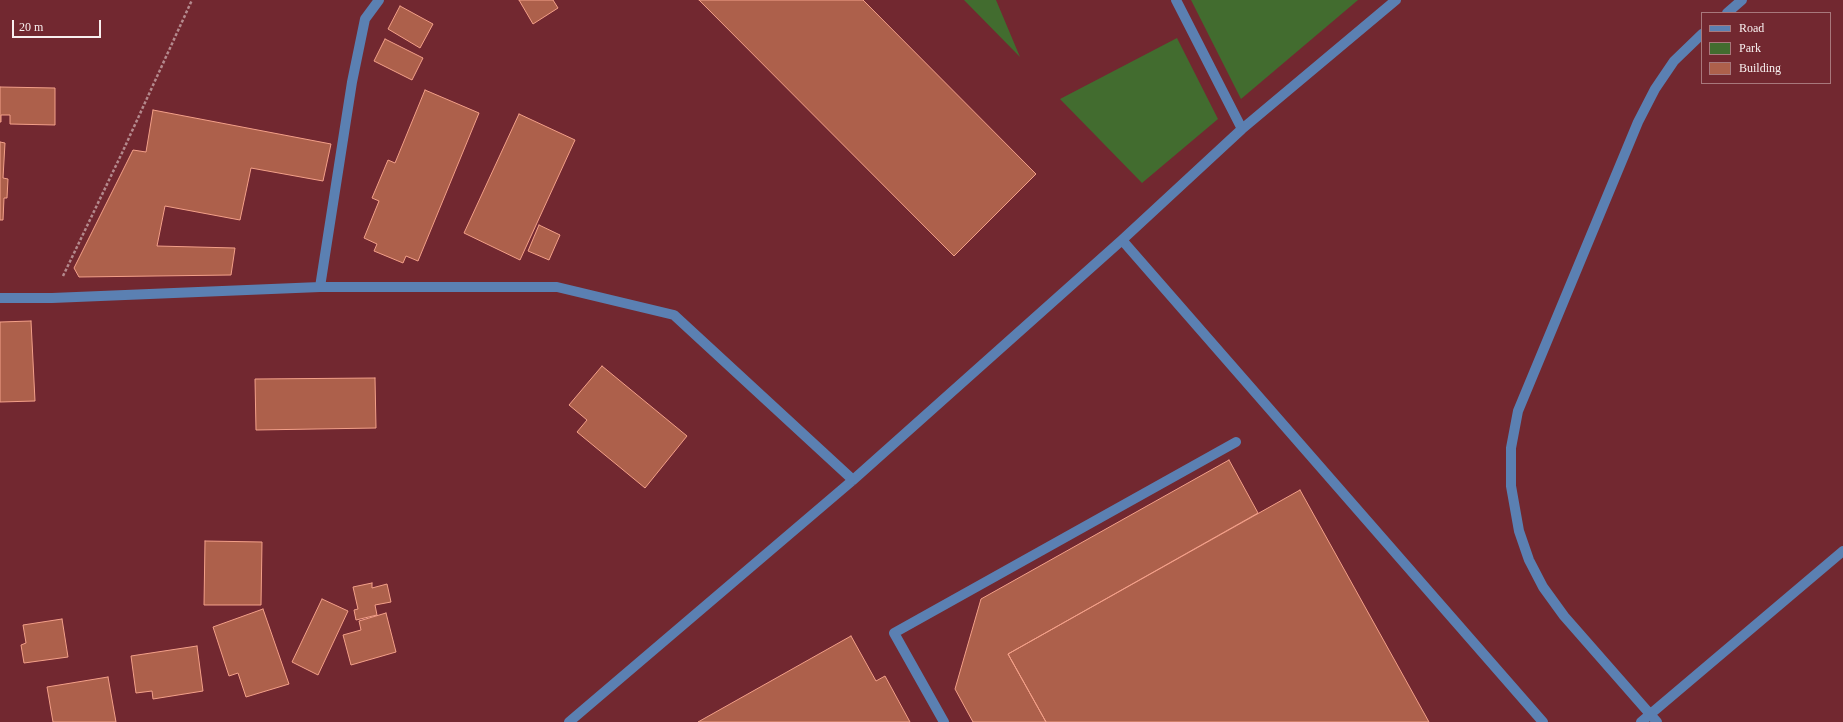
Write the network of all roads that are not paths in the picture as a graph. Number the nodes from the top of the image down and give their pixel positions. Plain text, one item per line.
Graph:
1 (379, 0) edge
2 (1176, 0) edge
3 (1396, 0) edge
4 (1742, 0) edge
5 (1728, 12) edge
6 (1701, 35) edge
7 (1242, 129) junction
8 (1122, 240) junction
9 (320, 287) junction
10 (0, 298) edge
11 (1236, 442) dead end
12 (852, 480) junction
13 (1843, 551) edge
14 (1651, 713) junction
15 (568, 722) edge
16 (944, 722) edge
17 (1543, 722) edge
18 (1641, 722) edge
19 (1657, 722) edge

1 - 9 street
2 - 7 street
3 - 7 street
4 - 5 street
6 - 14 street
7 - 8 street
8 - 12 street
8 - 17 street
9 - 10 street
9 - 12 street
11 - 16 street
12 - 15 street
13 - 14 street
14 - 18 street
14 - 19 street

